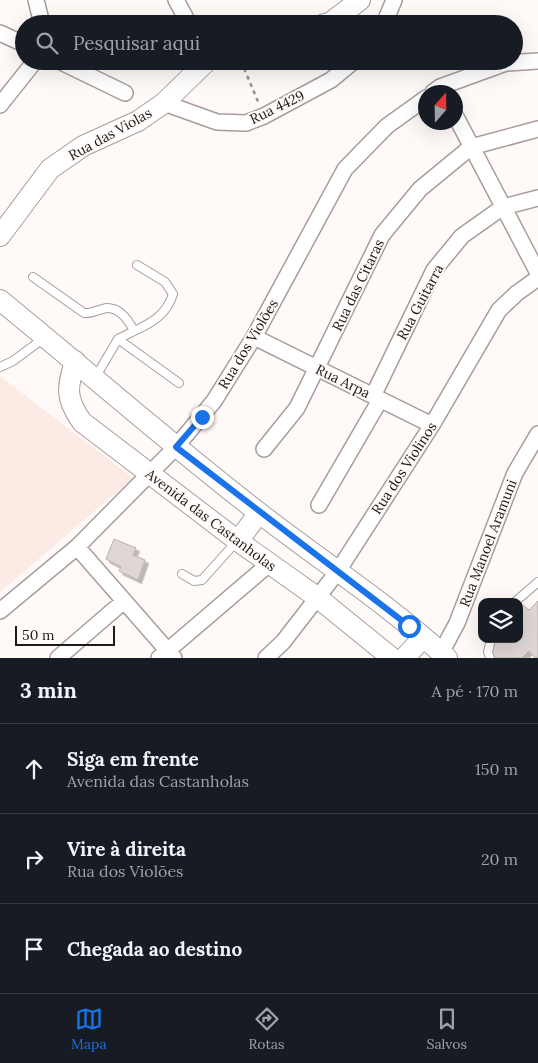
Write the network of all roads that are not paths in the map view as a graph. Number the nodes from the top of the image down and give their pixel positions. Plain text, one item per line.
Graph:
1 (36, 0) edge
2 (176, 0) edge
3 (360, 0) edge
4 (394, 0) edge
5 (40, 15) edge
6 (184, 15) edge
7 (340, 15) edge
8 (388, 15) edge
9 (0, 33) edge
10 (15, 40) edge
11 (538, 61) edge
12 (523, 62) edge
13 (28, 70) edge
14 (78, 70) edge
15 (198, 70) edge
16 (343, 70) edge
17 (489, 70) edge
18 (453, 85) edge
19 (125, 93) dead end
20 (164, 103) junction
21 (418, 104) edge
22 (0, 105) edge
23 (538, 129) edge
24 (462, 130) edge
25 (471, 147) junction
26 (538, 198) edge
27 (503, 207) junction
28 (0, 236) edge
29 (136, 265) dead end
30 (538, 273) edge
31 (33, 277) dead end
32 (538, 278) edge
33 (0, 300) edge
34 (134, 331) junction
35 (46, 337) junction
36 (254, 337) junction
37 (118, 339) junction
38 (75, 360) junction
39 (0, 367) edge
40 (317, 368) junction
41 (95, 378) junction
42 (179, 383) dead end
43 (119, 398) junction
44 (377, 398) junction
45 (70, 403) junction
46 (432, 425) junction
47 (538, 434) edge
48 (176, 447) junction
49 (264, 449) dead end
50 (151, 475) junction
51 (319, 505) dead end
52 (259, 513) junction
53 (238, 541) junction
54 (77, 547) junction
55 (269, 564) junction
56 (338, 571) junction
57 (182, 574) dead end
58 (538, 582) edge
59 (318, 598) junction
60 (520, 598) edge
61 (124, 601) junction
62 (0, 612) edge
63 (423, 638) junction
64 (490, 643) edge
65 (444, 655) edge
66 (167, 656) edge
67 (58, 658) edge
68 (266, 658) edge
69 (392, 658) edge
70 (404, 658) edge
71 (490, 658) edge

1 - 5 street
2 - 6 street
3 - 7 street
4 - 8 street
9 - 10 street
11 - 12 street
13 - 22 street
14 - 19 street
15 - 20 street, Rua das Violas
16 - 20 street, Rua 4429
17 - 18 street
20 - 28 street, Rua das Violas
21 - 36 street, Rua dos Violões
23 - 25 street, Rua das Citaras
24 - 25 street
25 - 27 street
25 - 40 street, Rua das Citaras
26 - 27 street, Rua Guitarra
27 - 30 street
27 - 44 street, Rua Guitarra
29 - 34 lane
31 - 34 lane
32 - 46 street, Rua dos Violinos
33 - 35 street
34 - 37 lane
35 - 38 street
35 - 39 lane
36 - 40 street, Rua Arpa
36 - 48 street, Rua dos Violões
37 - 41 lane
37 - 42 lane
38 - 41 street
38 - 45 street
40 - 44 street, Rua Arpa
40 - 49 street, Rua das Citaras
41 - 43 street
43 - 45 street
43 - 48 street
44 - 46 street, Rua Arpa
44 - 51 street, Rua Guitarra
45 - 50 street, Avenida das Castanholas
46 - 56 street, Rua dos Violinos
47 - 65 street, Rua Manoel Aramuni
48 - 50 street, Rua dos Violões
48 - 52 street
50 - 53 street, Avenida das Castanholas
50 - 54 street, Rua dos Violões
52 - 53 street
52 - 56 street
53 - 55 street, Avenida das Castanholas
53 - 57 lane
54 - 61 street
54 - 62 street, Rua dos Violões
55 - 59 street, Avenida das Castanholas
55 - 66 street
56 - 59 street, Rua dos Violinos
56 - 63 street
58 - 60 lane
59 - 68 street, Rua dos Violinos
59 - 69 street, Avenida das Castanholas
61 - 66 street
61 - 67 street
63 - 65 street
63 - 70 street
64 - 71 lane

